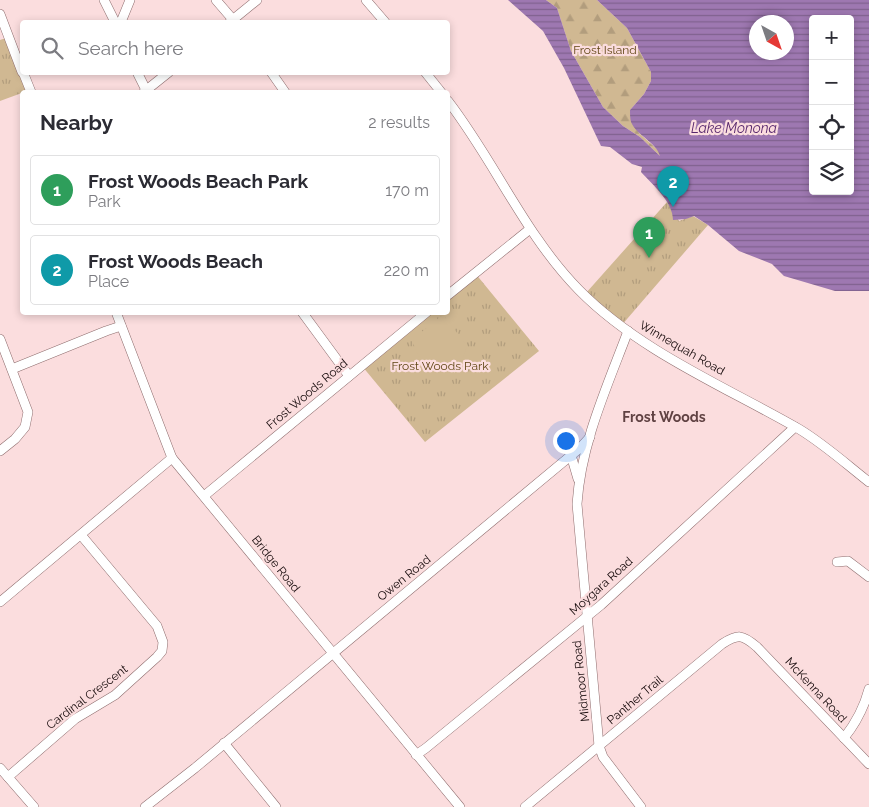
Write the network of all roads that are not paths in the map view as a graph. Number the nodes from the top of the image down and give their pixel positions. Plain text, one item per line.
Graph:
1 (104, 0) edge
2 (130, 0) edge
3 (216, 0) edge
4 (257, 0) edge
5 (366, 0) edge
6 (0, 14) edge
7 (114, 20) edge
8 (122, 20) edge
9 (231, 20) edge
10 (234, 20) edge
11 (383, 20) edge
12 (20, 64) edge
13 (24, 75) edge
14 (138, 75) edge
15 (165, 75) edge
16 (273, 75) edge
17 (427, 75) edge
18 (30, 90) edge
19 (144, 90) edge
20 (147, 90) edge
21 (284, 90) edge
22 (437, 90) edge
23 (450, 104) edge
24 (530, 229) junction
25 (450, 293) edge
26 (117, 315) edge
27 (304, 315) edge
28 (423, 315) edge
29 (121, 326) junction
30 (628, 331) junction
31 (0, 339) edge
32 (12, 369) junction
33 (348, 376) junction
34 (795, 427) junction
35 (590, 437) junction
36 (0, 451) edge
37 (571, 455) junction
38 (172, 458) junction
39 (578, 480) junction
40 (869, 482) edge
41 (204, 496) junction
42 (81, 535) junction
43 (836, 562) dead end
44 (869, 577) edge
45 (0, 602) edge
46 (588, 615) junction
47 (741, 636) joint
48 (334, 653) junction
49 (869, 689) edge
50 (844, 738) junction
51 (224, 743) junction
52 (600, 746) junction
53 (416, 754) junction
54 (869, 764) edge
55 (0, 768) edge
56 (8, 777) junction
57 (34, 807) edge
58 (145, 807) edge
59 (276, 807) edge
60 (460, 807) edge
61 (525, 807) edge
62 (641, 807) edge

1 - 7 street
2 - 8 street
3 - 9 street
4 - 10 street
5 - 11 street
6 - 12 street
13 - 18 street
14 - 19 street
15 - 20 street
16 - 21 street
17 - 22 street
23 - 24 street, Winnequah Road
24 - 25 street
24 - 30 street, Winnequah Road
26 - 29 street, Bridge Road
27 - 33 street
28 - 33 street, Frost Woods Road
29 - 32 street
29 - 38 street, Bridge Road
30 - 34 street, Winnequah Road
30 - 35 street, Owen Road
31 - 32 street
32 - 36 street
33 - 41 street, Frost Woods Road
34 - 40 street, Winnequah Road
34 - 46 street, Moygara Road
35 - 37 street, Owen Road
35 - 39 street, Midmoor Road
37 - 39 street, Midmoor Road
37 - 48 street, Owen Road
38 - 41 street, Bridge Road
38 - 42 street
39 - 46 street, Midmoor Road
41 - 48 street, Bridge Road
42 - 45 street
42 - 56 street, Cardinal Crescent
43 - 44 street
46 - 52 street, Midmoor Road
46 - 53 street, Moygara Road
47 - 50 street, McKenna Road
47 - 52 street, Panther Trail
48 - 51 street, Owen Road
48 - 53 street, Bridge Road
49 - 50 street
50 - 54 street, McKenna Road
51 - 58 street, Owen Road
51 - 59 street
52 - 61 street, Panther Trail
52 - 62 street, Midmoor Road
53 - 60 street, Bridge Road
55 - 56 street
56 - 57 street

